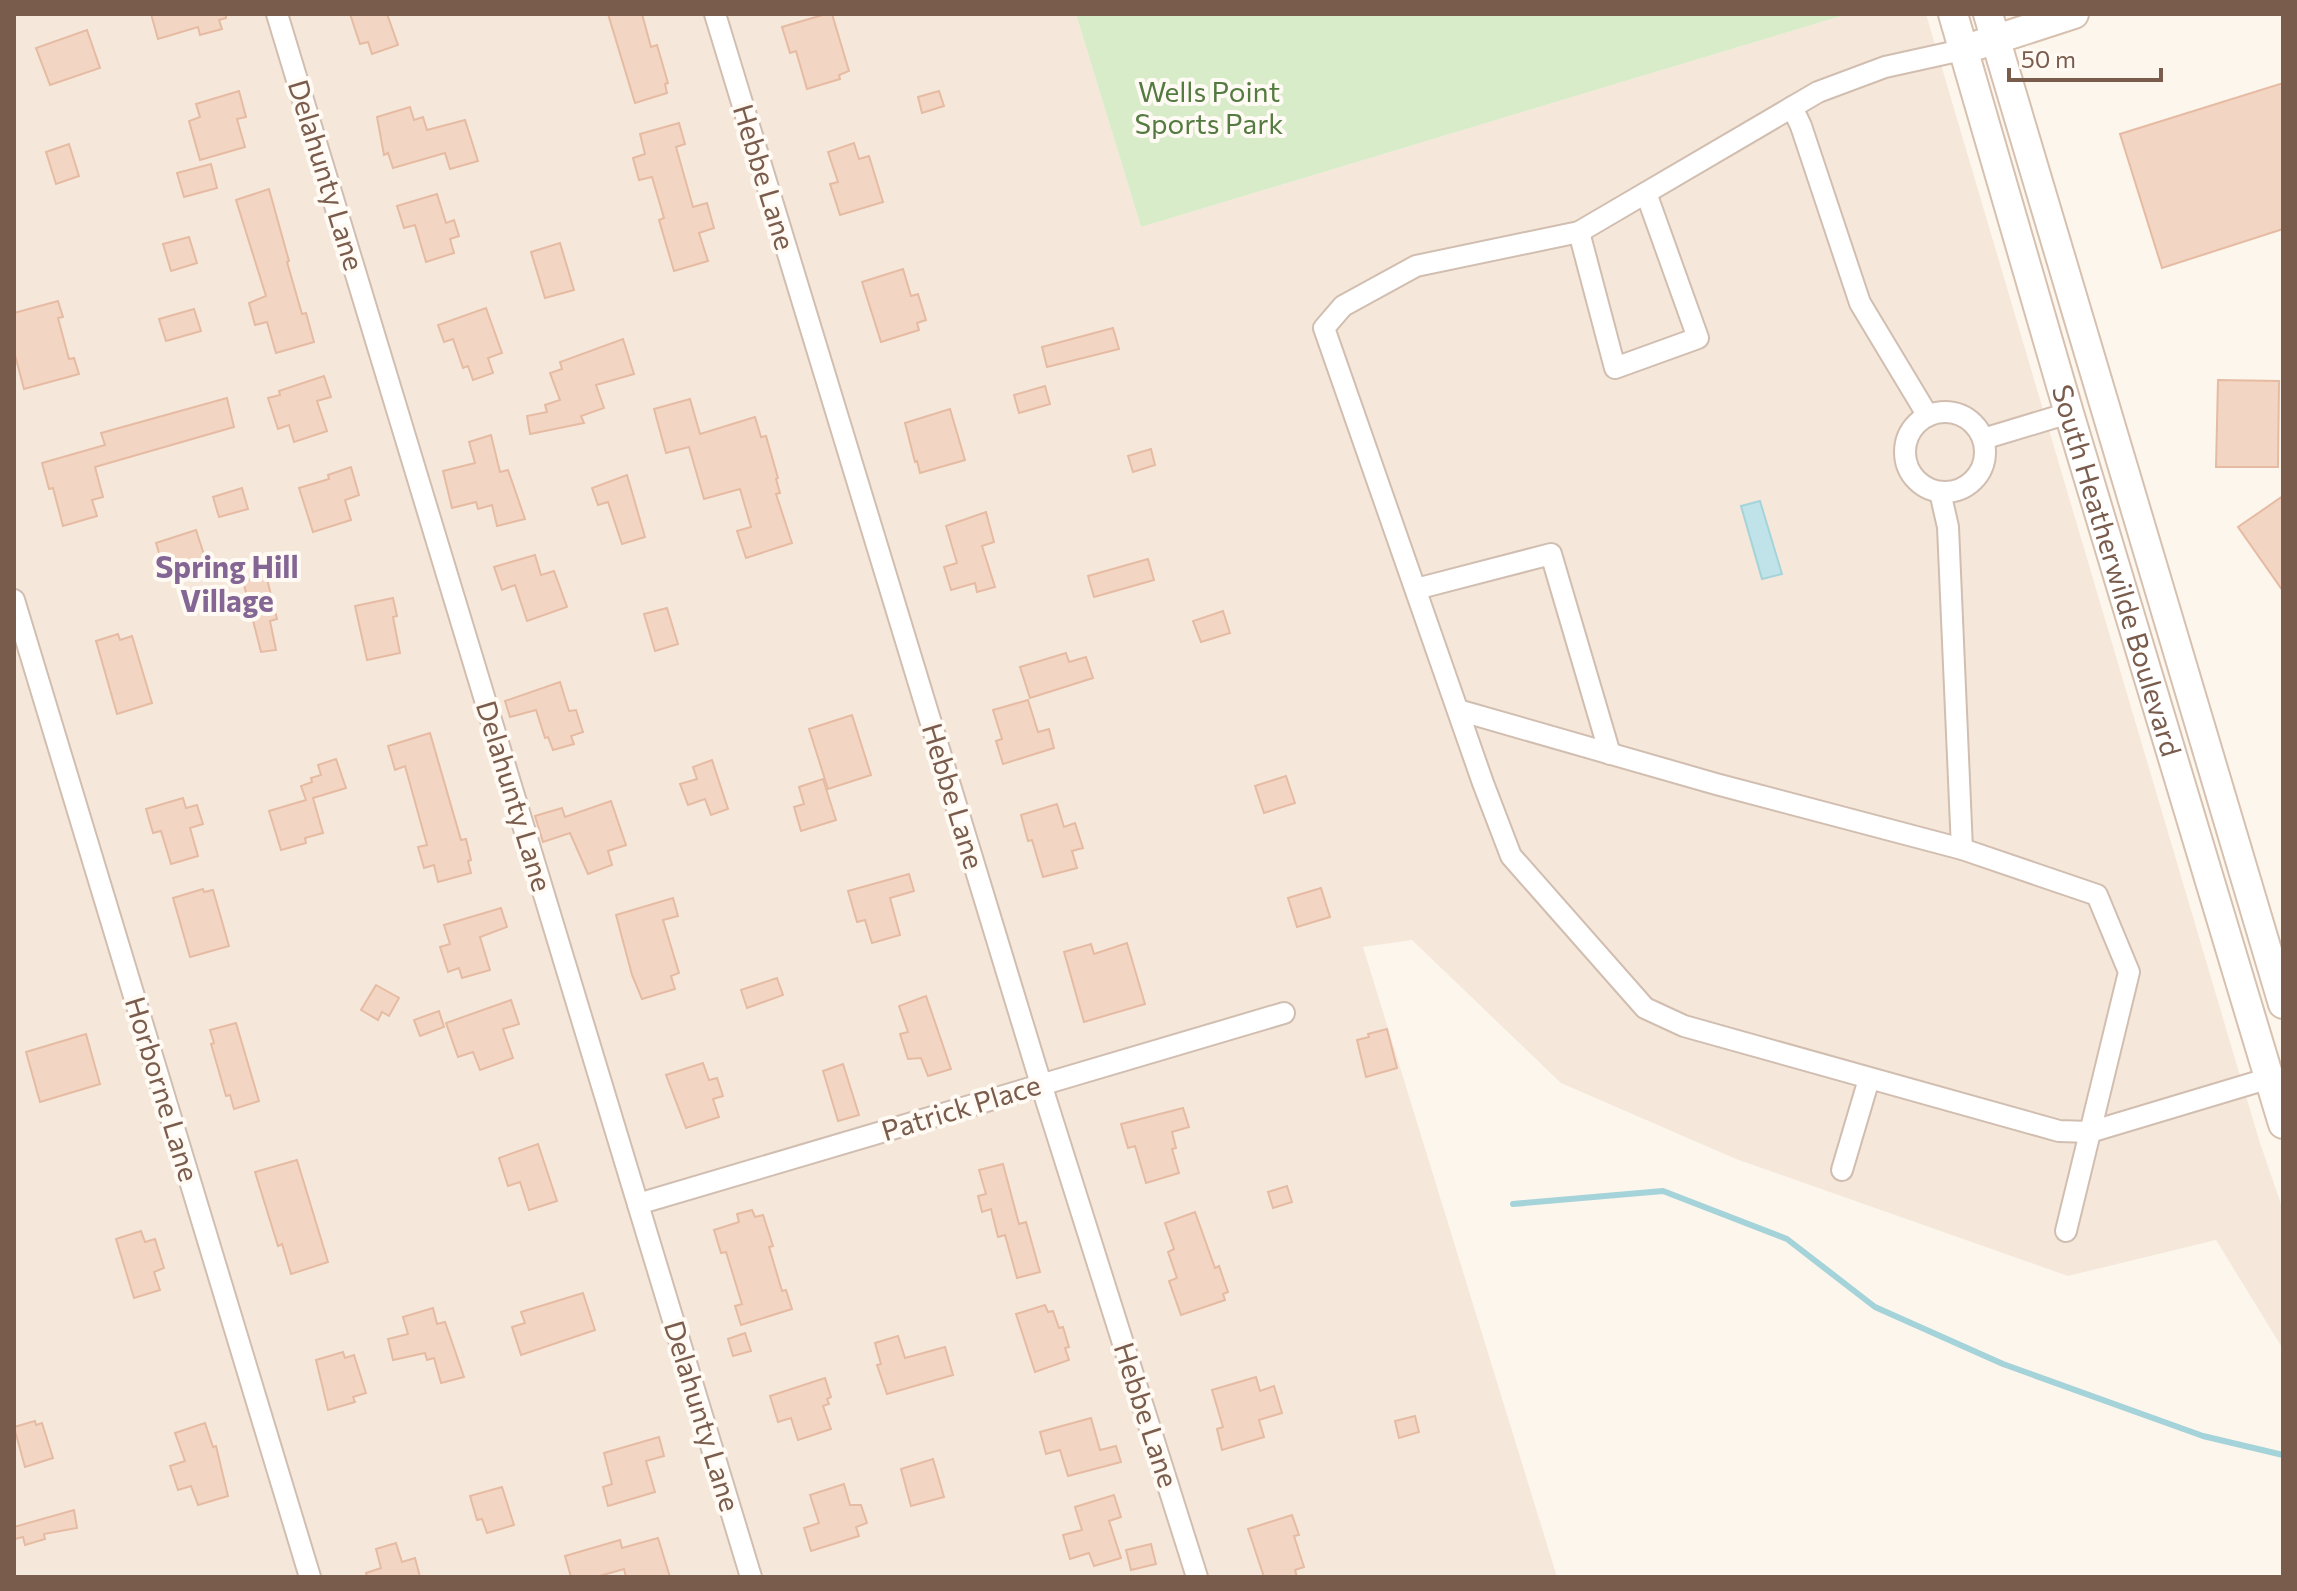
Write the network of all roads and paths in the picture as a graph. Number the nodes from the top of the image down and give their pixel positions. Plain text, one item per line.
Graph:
1 (277, 14) edge
2 (715, 14) edge
3 (1953, 14) edge
4 (2074, 14) edge
5 (1992, 27) edge
6 (1962, 50) junction
7 (1792, 107) junction
8 (1646, 193) junction
9 (1579, 232) junction
10 (2102, 401) junction
11 (2069, 413) junction
12 (1928, 416) junction
13 (1983, 439) junction
14 (1940, 492) junction
15 (1416, 589) junction
16 (14, 600) edge
17 (1458, 710) junction
18 (1610, 754) junction
19 (1962, 849) junction
20 (2283, 1004) edge
21 (1284, 1013) dead end
22 (2276, 1076) edge
23 (1869, 1079) junction
24 (1041, 1084) junction
25 (2283, 1124) edge
26 (2090, 1132) junction
27 (1842, 1170) dead end
28 (638, 1204) junction
29 (2066, 1231) dead end
30 (310, 1577) edge
31 (751, 1577) edge
32 (1197, 1577) edge

1 - 28 street, Delahunty Lane
2 - 24 street, Hebbe Lane
3 - 6 main road, South Heatherwilde Boulevard
4 - 5 main road
5 - 6 main road
5 - 10 main road, South Heatherwilde Boulevard
6 - 7 street
6 - 11 main road, South Heatherwilde Boulevard
7 - 8 street
7 - 12 street
8 - 9 street
8 - 9 street
9 - 15 street
10 - 11 main road
10 - 20 main road, South Heatherwilde Boulevard
11 - 13 street
11 - 22 main road, South Heatherwilde Boulevard
12 - 13 street
12 - 14 street
13 - 14 street
14 - 19 street
15 - 17 street
15 - 18 street
16 - 30 street, Horborne Lane
17 - 18 street
17 - 23 street
18 - 19 street
19 - 26 street
21 - 24 street, Patrick Place
22 - 25 main road, South Heatherwilde Boulevard
22 - 26 street
23 - 26 street
23 - 27 street
24 - 28 street, Patrick Place
24 - 32 street, Hebbe Lane
26 - 29 street
28 - 31 street, Delahunty Lane

